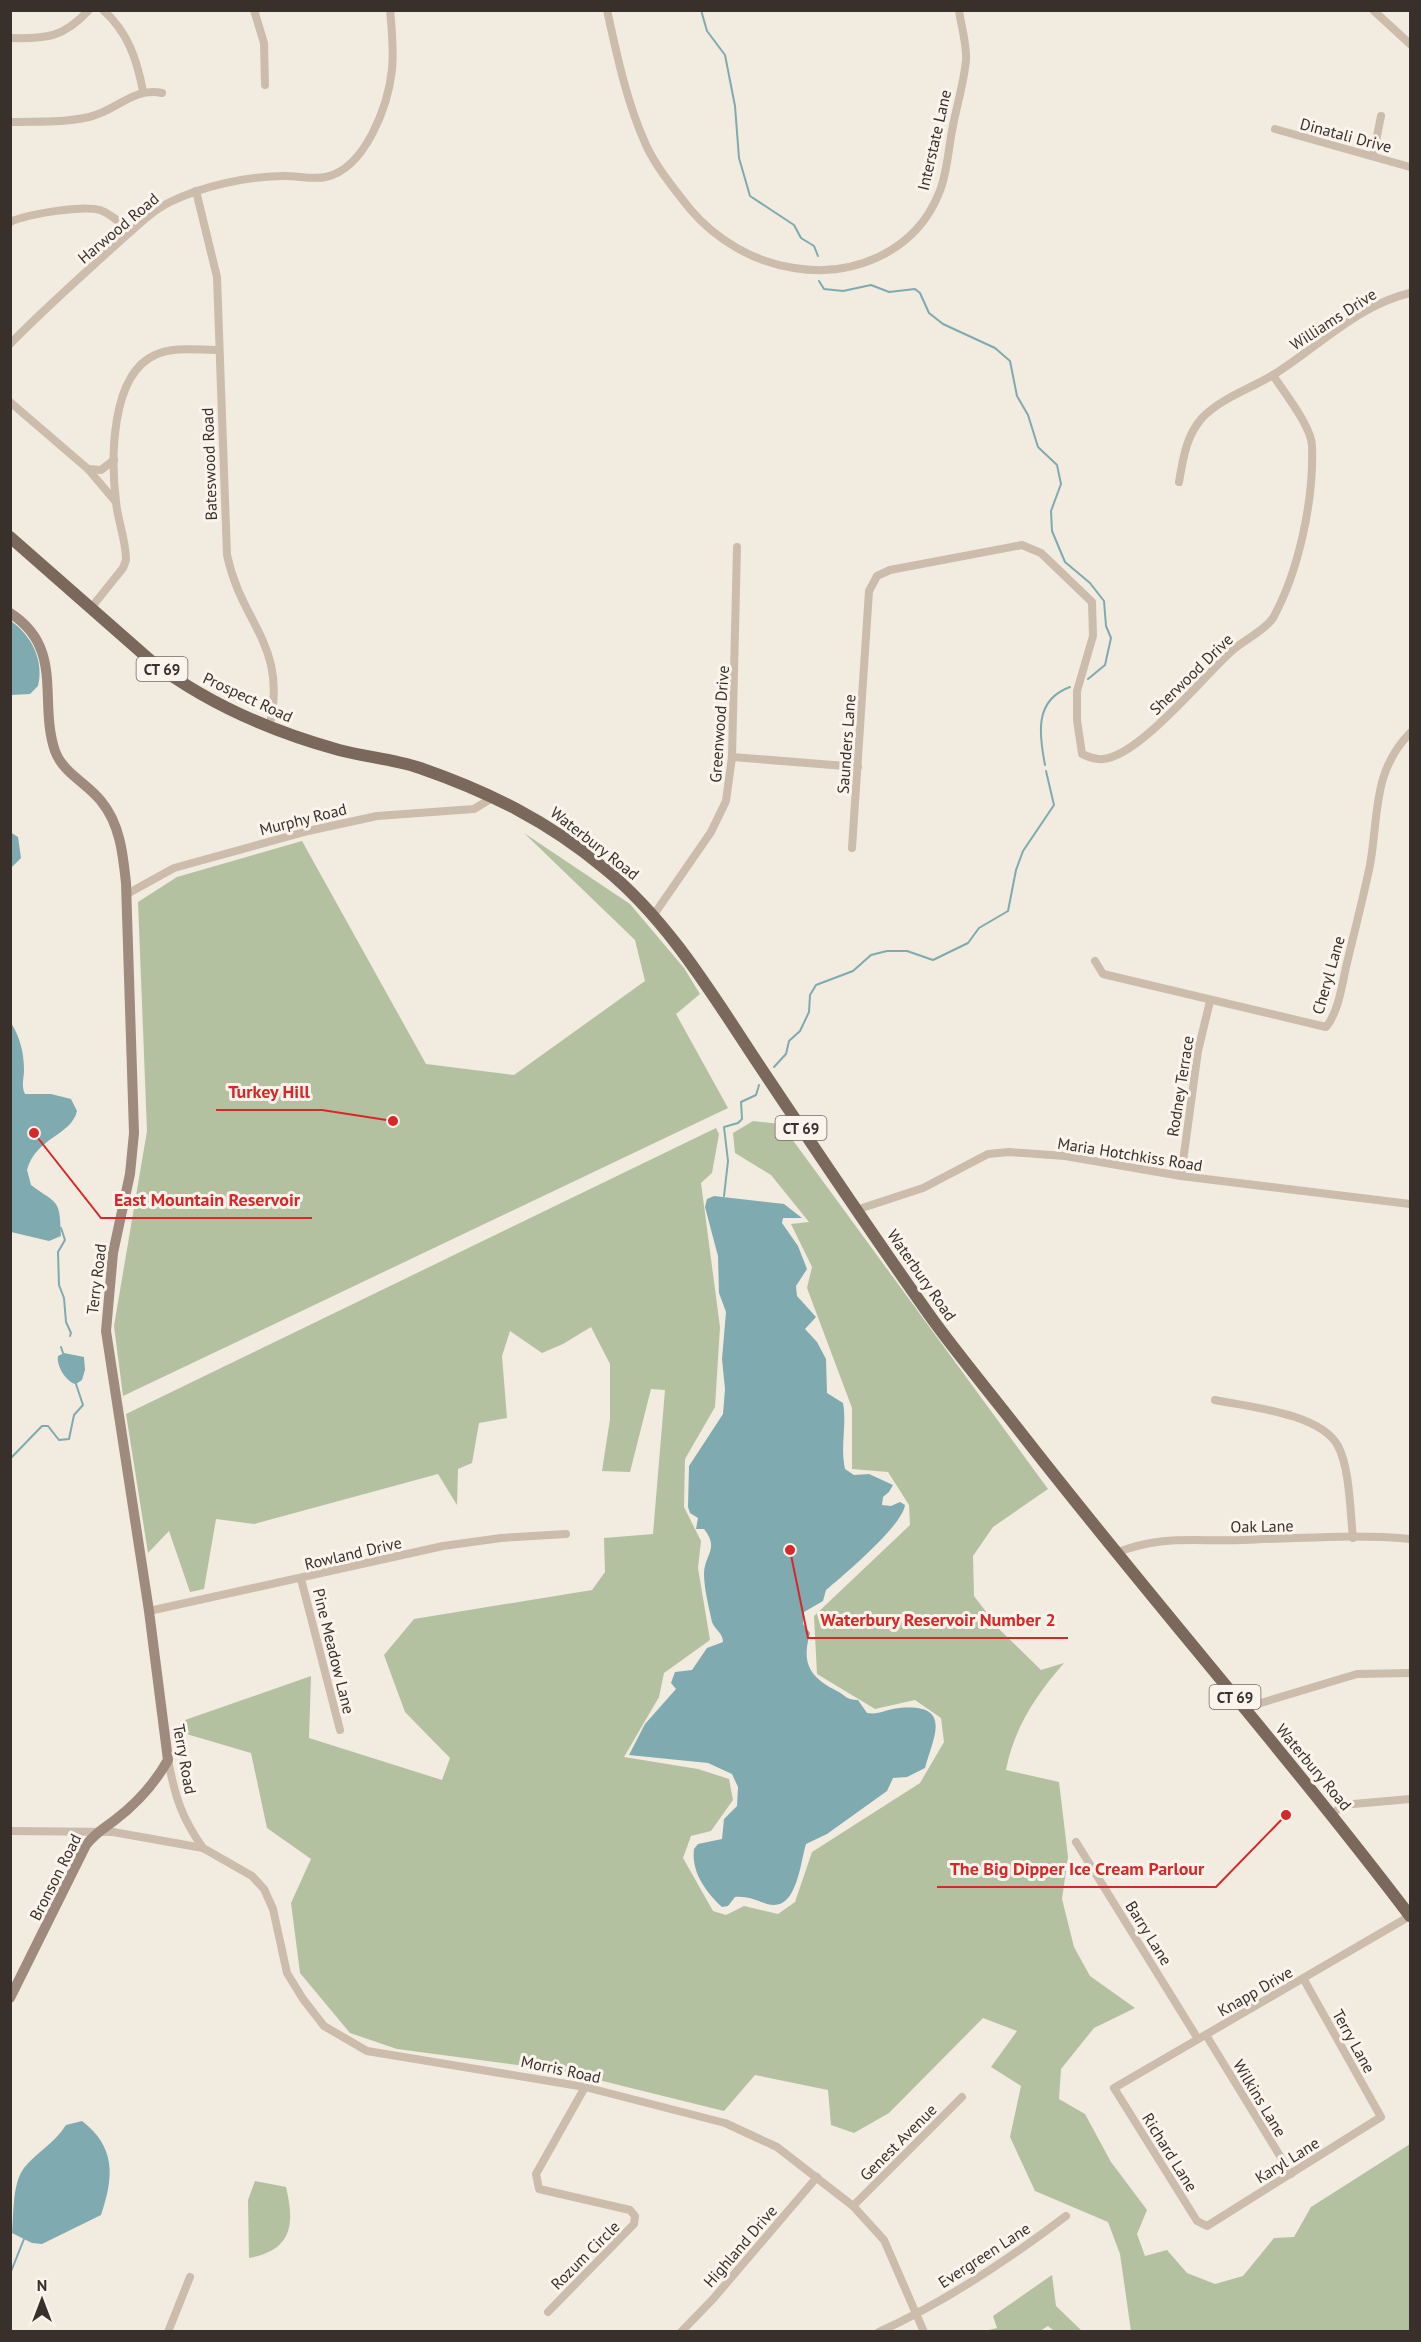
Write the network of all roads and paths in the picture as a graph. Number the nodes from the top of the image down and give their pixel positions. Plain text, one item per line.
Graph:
1 (89, 10) edge
2 (103, 10) edge
3 (254, 10) edge
4 (390, 10) edge
5 (607, 10) edge
6 (959, 10) edge
7 (1373, 10) edge
8 (10, 38) edge
9 (1410, 44) edge
10 (265, 85) dead end
11 (143, 92) junction
12 (162, 93) dead end
13 (1381, 116) dead end
14 (10, 122) edge
15 (1275, 129) dead end
16 (1373, 156) junction
17 (1410, 166) edge
18 (196, 191) junction
19 (10, 222) edge
20 (130, 232) junction
21 (1410, 293) edge
22 (10, 344) edge
23 (218, 350) junction
24 (1273, 375) junction
25 (10, 402) edge
26 (114, 460) junction
27 (88, 470) junction
28 (1179, 482) dead end
29 (116, 502) junction
30 (10, 537) edge
31 (738, 547) dead end
32 (91, 608) junction
33 (10, 613) edge
34 (866, 642) joint
35 (269, 728) junction
36 (1410, 733) edge
37 (345, 752) joint
38 (732, 757) junction
39 (858, 766) junction
40 (492, 798) junction
41 (852, 848) dead end
42 (127, 894) junction
43 (652, 916) junction
44 (1095, 961) dead end
45 (1210, 1001) junction
46 (1181, 1176) junction
47 (1410, 1204) edge
48 (856, 1210) junction
49 (1215, 1400) dead end
50 (566, 1534) dead end
51 (1353, 1538) junction
52 (1410, 1539) edge
53 (1116, 1553) junction
54 (301, 1579) junction
55 (149, 1611) junction
56 (1410, 1673) edge
57 (1244, 1708) junction
58 (339, 1730) dead end
59 (168, 1760) junction
60 (1410, 1799) edge
61 (1333, 1814) junction
62 (10, 1831) edge
63 (95, 1833) junction
64 (1076, 1842) dead end
65 (202, 1848) junction
66 (1410, 1916) edge
67 (1304, 1978) junction
68 (10, 1998) edge
69 (1202, 2037) junction
70 (585, 2087) junction
71 (1114, 2088) joint
72 (962, 2097) dead end
73 (1381, 2117) joint
74 (1291, 2174) junction
75 (817, 2177) junction
76 (853, 2206) junction
77 (1066, 2216) dead end
78 (1207, 2226) joint
79 (190, 2277) dead end
80 (548, 2312) dead end
81 (916, 2315) junction
82 (168, 2331) edge
83 (681, 2331) edge
84 (879, 2331) edge
85 (924, 2331) edge

1 - 8 street
2 - 11 street
3 - 10 street
4 - 18 street, Harwood Road
5 - 6 street, Interstate Lane
7 - 9 street
11 - 12 street
11 - 14 street
13 - 16 street
15 - 16 street, Dinatali Drive
16 - 17 street, Dinatali Drive
18 - 20 street, Harwood Road
18 - 23 street, Bateswood Road
19 - 20 street
20 - 22 street, Harwood Road
21 - 24 street, Williams Drive
23 - 26 street
23 - 35 street, Bateswood Road
24 - 28 street, Williams Drive
24 - 34 street, Sherwood Drive
25 - 27 street
26 - 27 street
26 - 29 street
27 - 29 street
29 - 32 street
30 - 32 main road, Prospect Road / CT 69
31 - 38 street, Greenwood Drive
32 - 35 main road, Prospect Road / CT 69
33 - 42 street, Terry Road
34 - 39 street, Saunders Lane
35 - 37 main road, Prospect Road / CT 69
36 - 45 street, Cheryl Lane
37 - 40 main road, Waterbury Road / CT 69
38 - 39 street
38 - 43 street, Greenwood Drive
39 - 41 street, Saunders Lane
40 - 42 street, Murphy Road
40 - 43 main road, Waterbury Road / CT 69
42 - 55 street, Terry Road
43 - 48 main road, Waterbury Road / CT 69
44 - 45 street, Cheryl Lane
45 - 46 street, Rodney Terrace
46 - 47 street, Maria Hotchkiss Road
46 - 48 street, Maria Hotchkiss Road
48 - 53 main road, Waterbury Road / CT 69
49 - 51 street
50 - 54 street, Rowland Drive
51 - 52 street, Oak Lane
51 - 53 street, Oak Lane
53 - 57 main road, Waterbury Road / CT 69
54 - 55 street, Rowland Drive
54 - 58 street, Pine Meadow Lane
55 - 59 street, Terry Road
56 - 57 street
57 - 61 main road, Waterbury Road / CT 69
59 - 63 street, Bronson Road
59 - 65 street, Terry Road
60 - 61 street
61 - 66 main road, Waterbury Road / CT 69
62 - 63 street
63 - 65 street
63 - 68 street, Bronson Road
64 - 69 street, Barry Lane
65 - 70 street, Morris Road
66 - 67 street, Knapp Drive
67 - 69 street, Knapp Drive
67 - 73 street, Terry Lane
69 - 71 street, Knapp Drive
69 - 74 street, Wilkins Lane
70 - 75 street, Morris Road
70 - 80 street, Rozum Circle
71 - 78 street, Richard Lane
72 - 76 street, Genest Avenue
73 - 74 street, Karyl Lane
74 - 78 street, Karyl Lane
75 - 76 street, Morris Road
75 - 83 street, Highland Drive
76 - 81 street, Morris Road
77 - 81 street, Evergreen Lane
79 - 82 street
81 - 84 street
81 - 85 street, Morris Road

